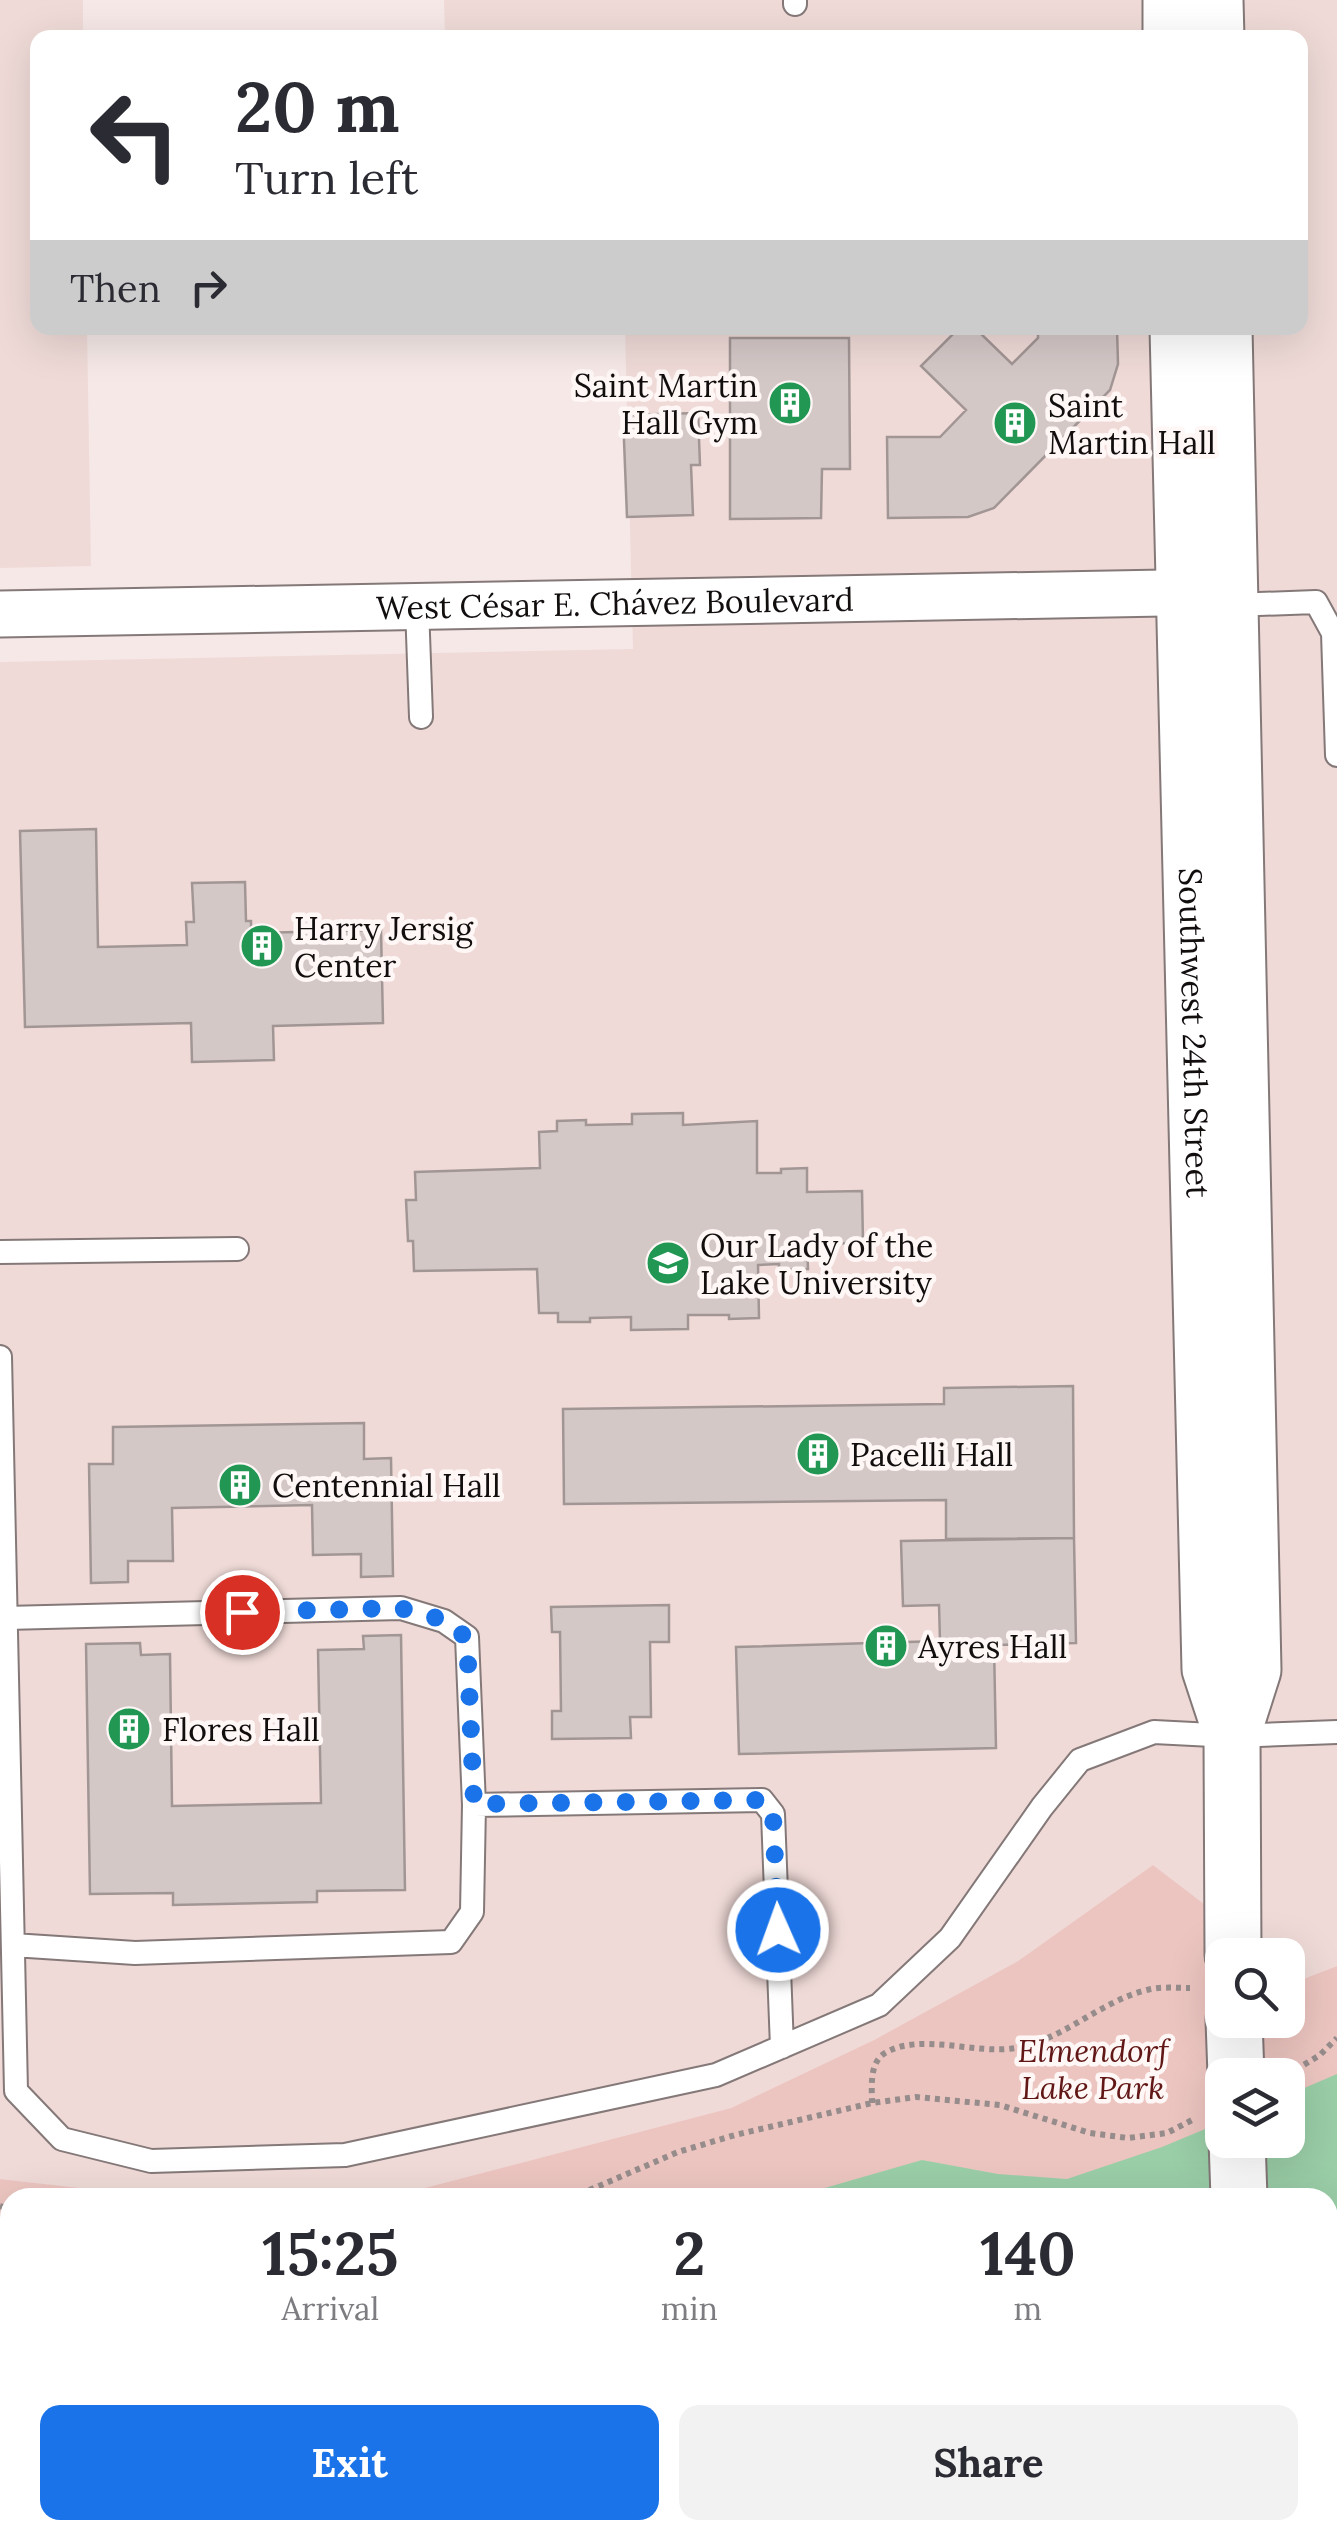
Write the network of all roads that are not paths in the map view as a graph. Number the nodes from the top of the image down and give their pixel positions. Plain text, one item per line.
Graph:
1 (1170, 0) edge
2 (1216, 0) edge
3 (1172, 30) edge
4 (1216, 30) edge
5 (1179, 335) edge
6 (1224, 335) edge
7 (1216, 597) junction
8 (417, 607) junction
9 (0, 614) edge
10 (1335, 633) edge
11 (420, 718) dead end
12 (1337, 755) edge
13 (237, 1248) dead end
14 (0, 1252) edge
15 (0, 1358) edge
16 (6, 1618) junction
17 (1337, 1732) edge
18 (1232, 1736) junction
19 (474, 1804) junction
20 (1232, 1938) edge
21 (13, 1945) junction
22 (782, 2046) junction
23 (1226, 2158) edge
24 (1235, 2188) edge

1 - 3 main road
2 - 4 main road
5 - 7 main road, Southwest 24th Street
6 - 7 main road, Southwest 24th Street
7 - 8 street, West César E. Chávez Boulevard
7 - 10 lane
7 - 18 main road, Southwest 24th Street
8 - 9 street, West César E. Chávez Boulevard
8 - 11 lane
10 - 12 lane
13 - 14 lane
15 - 16 lane
16 - 19 lane
16 - 21 lane
17 - 18 lane
18 - 20 main road, Southwest 24th Street
18 - 22 lane
19 - 21 lane
19 - 22 lane
21 - 22 lane
23 - 24 main road

